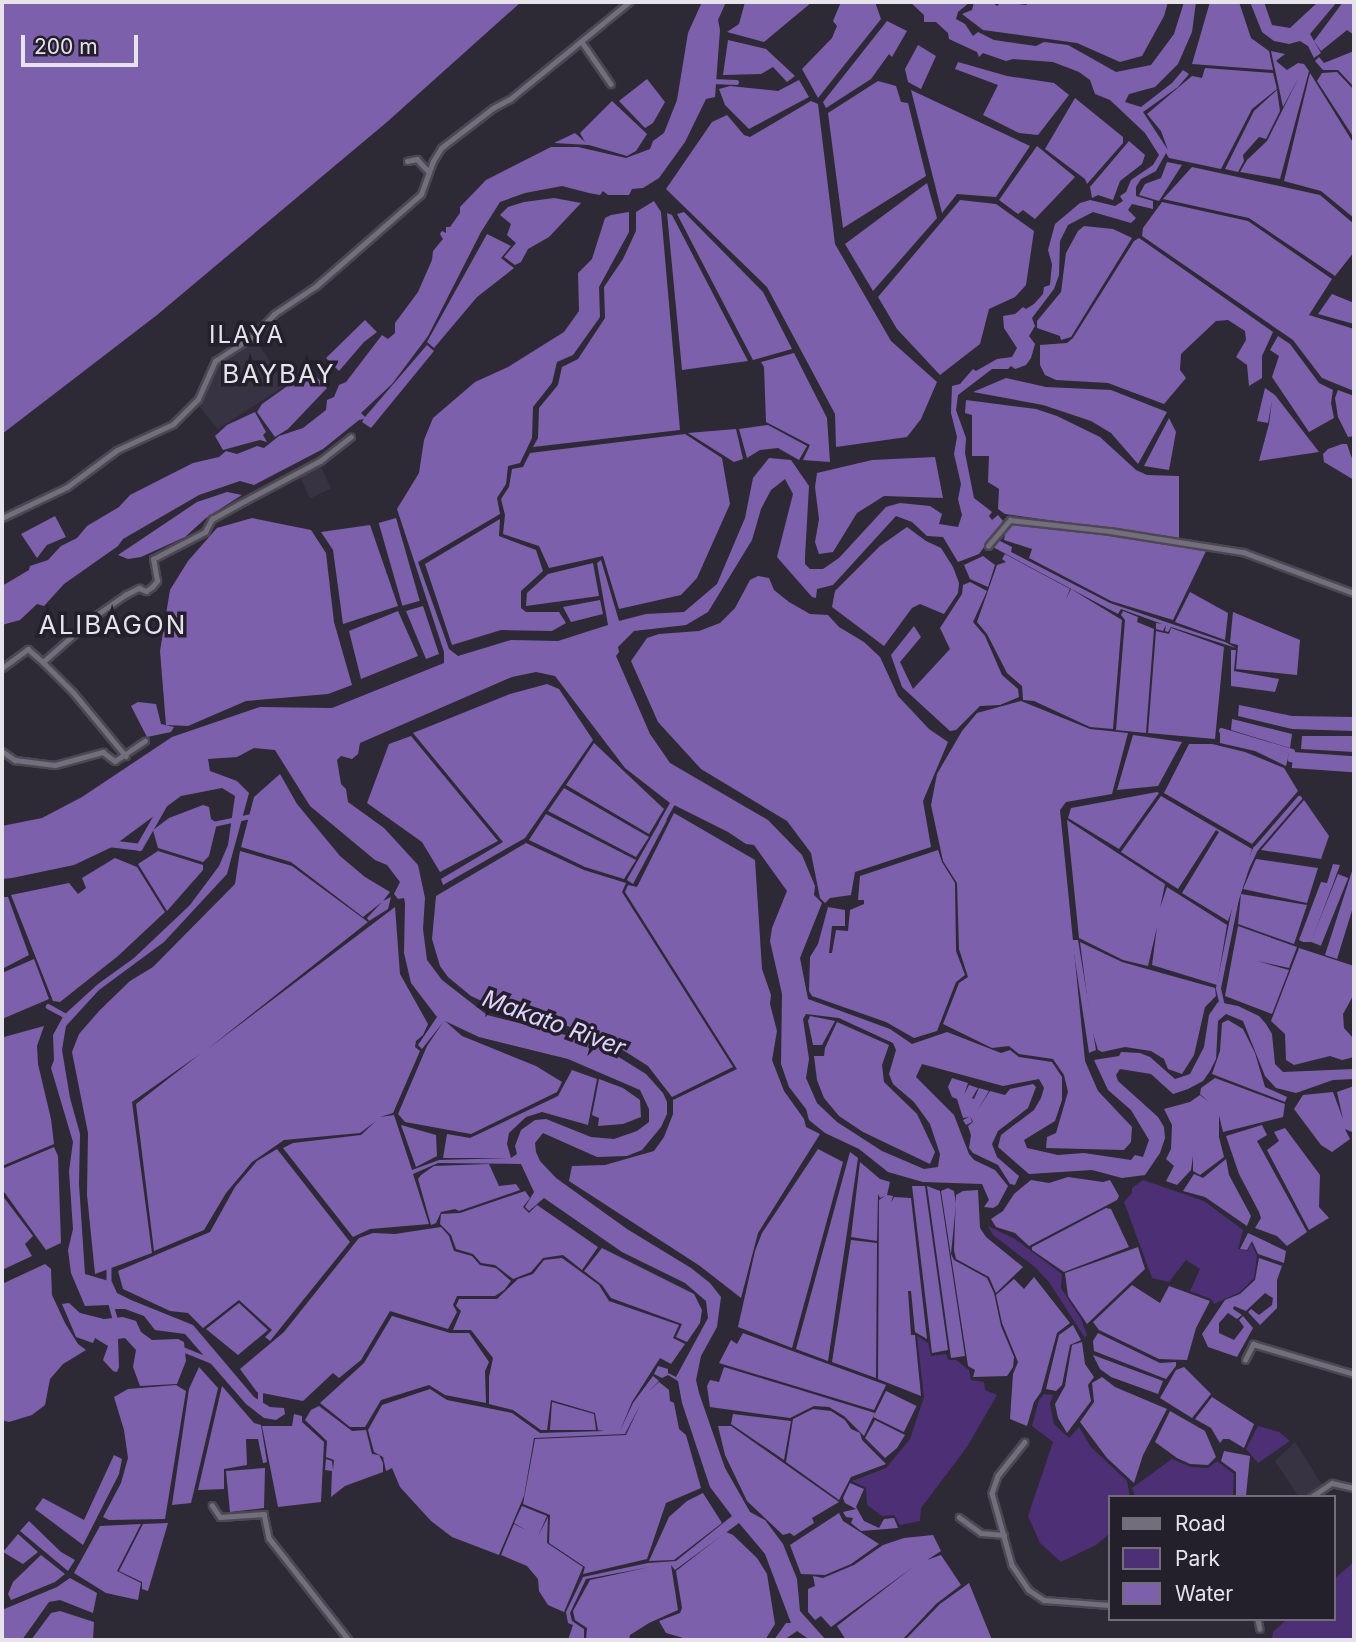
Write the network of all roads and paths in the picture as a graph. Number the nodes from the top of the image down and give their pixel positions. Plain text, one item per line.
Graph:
1 (629, 2) edge
2 (582, 42) junction
3 (611, 84) dead end
4 (407, 161) dead end
5 (429, 172) junction
6 (351, 437) dead end
7 (2, 517) edge
8 (988, 546) dead end
9 (1354, 593) edge
10 (43, 662) junction
11 (2, 668) edge
12 (145, 741) dead end
13 (2, 751) edge
14 (126, 756) junction
15 (1245, 1360) dead end
16 (1354, 1374) edge
17 (1025, 1443) dead end
18 (1354, 1488) edge
19 (1314, 1495) edge
20 (212, 1505) dead end
21 (959, 1517) dead end
22 (1004, 1535) junction
23 (1108, 1605) edge
24 (1258, 1621) edge
25 (1260, 1629) dead end
26 (349, 1640) edge

1 - 2 street
2 - 3 street
2 - 5 street
4 - 5 street
5 - 7 street
6 - 10 street
8 - 9 street
10 - 11 street
10 - 14 street
12 - 14 street
13 - 14 street
15 - 16 street
17 - 22 street
18 - 19 street
20 - 26 street
21 - 22 street
22 - 23 street
24 - 25 street

